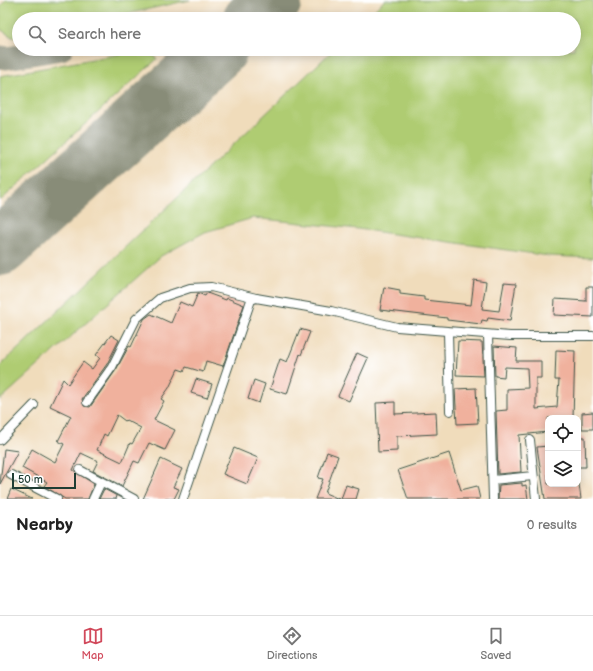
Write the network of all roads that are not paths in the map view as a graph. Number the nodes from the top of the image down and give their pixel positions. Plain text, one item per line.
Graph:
1 (256, 298) junction
2 (448, 332) junction
3 (488, 335) junction
4 (593, 336) edge
5 (87, 402) dead end
6 (34, 405) dead end
7 (450, 411) dead end
8 (0, 440) edge
9 (530, 440) dead end
10 (80, 470) dead end
11 (11, 475) dead end
12 (533, 476) junction
13 (493, 480) junction
14 (102, 482) junction
15 (41, 491) junction
16 (36, 499) edge
17 (57, 499) edge
18 (93, 499) edge
19 (134, 499) edge
20 (183, 499) edge
21 (493, 499) edge
22 (536, 499) edge

1 - 2 street
1 - 5 street
1 - 20 street
2 - 3 street
2 - 7 street
3 - 4 street
3 - 13 street
6 - 8 street
9 - 12 street
10 - 14 street
11 - 15 street
12 - 13 street
12 - 22 street
13 - 21 street
14 - 18 street
14 - 19 street
15 - 16 street
15 - 17 street

